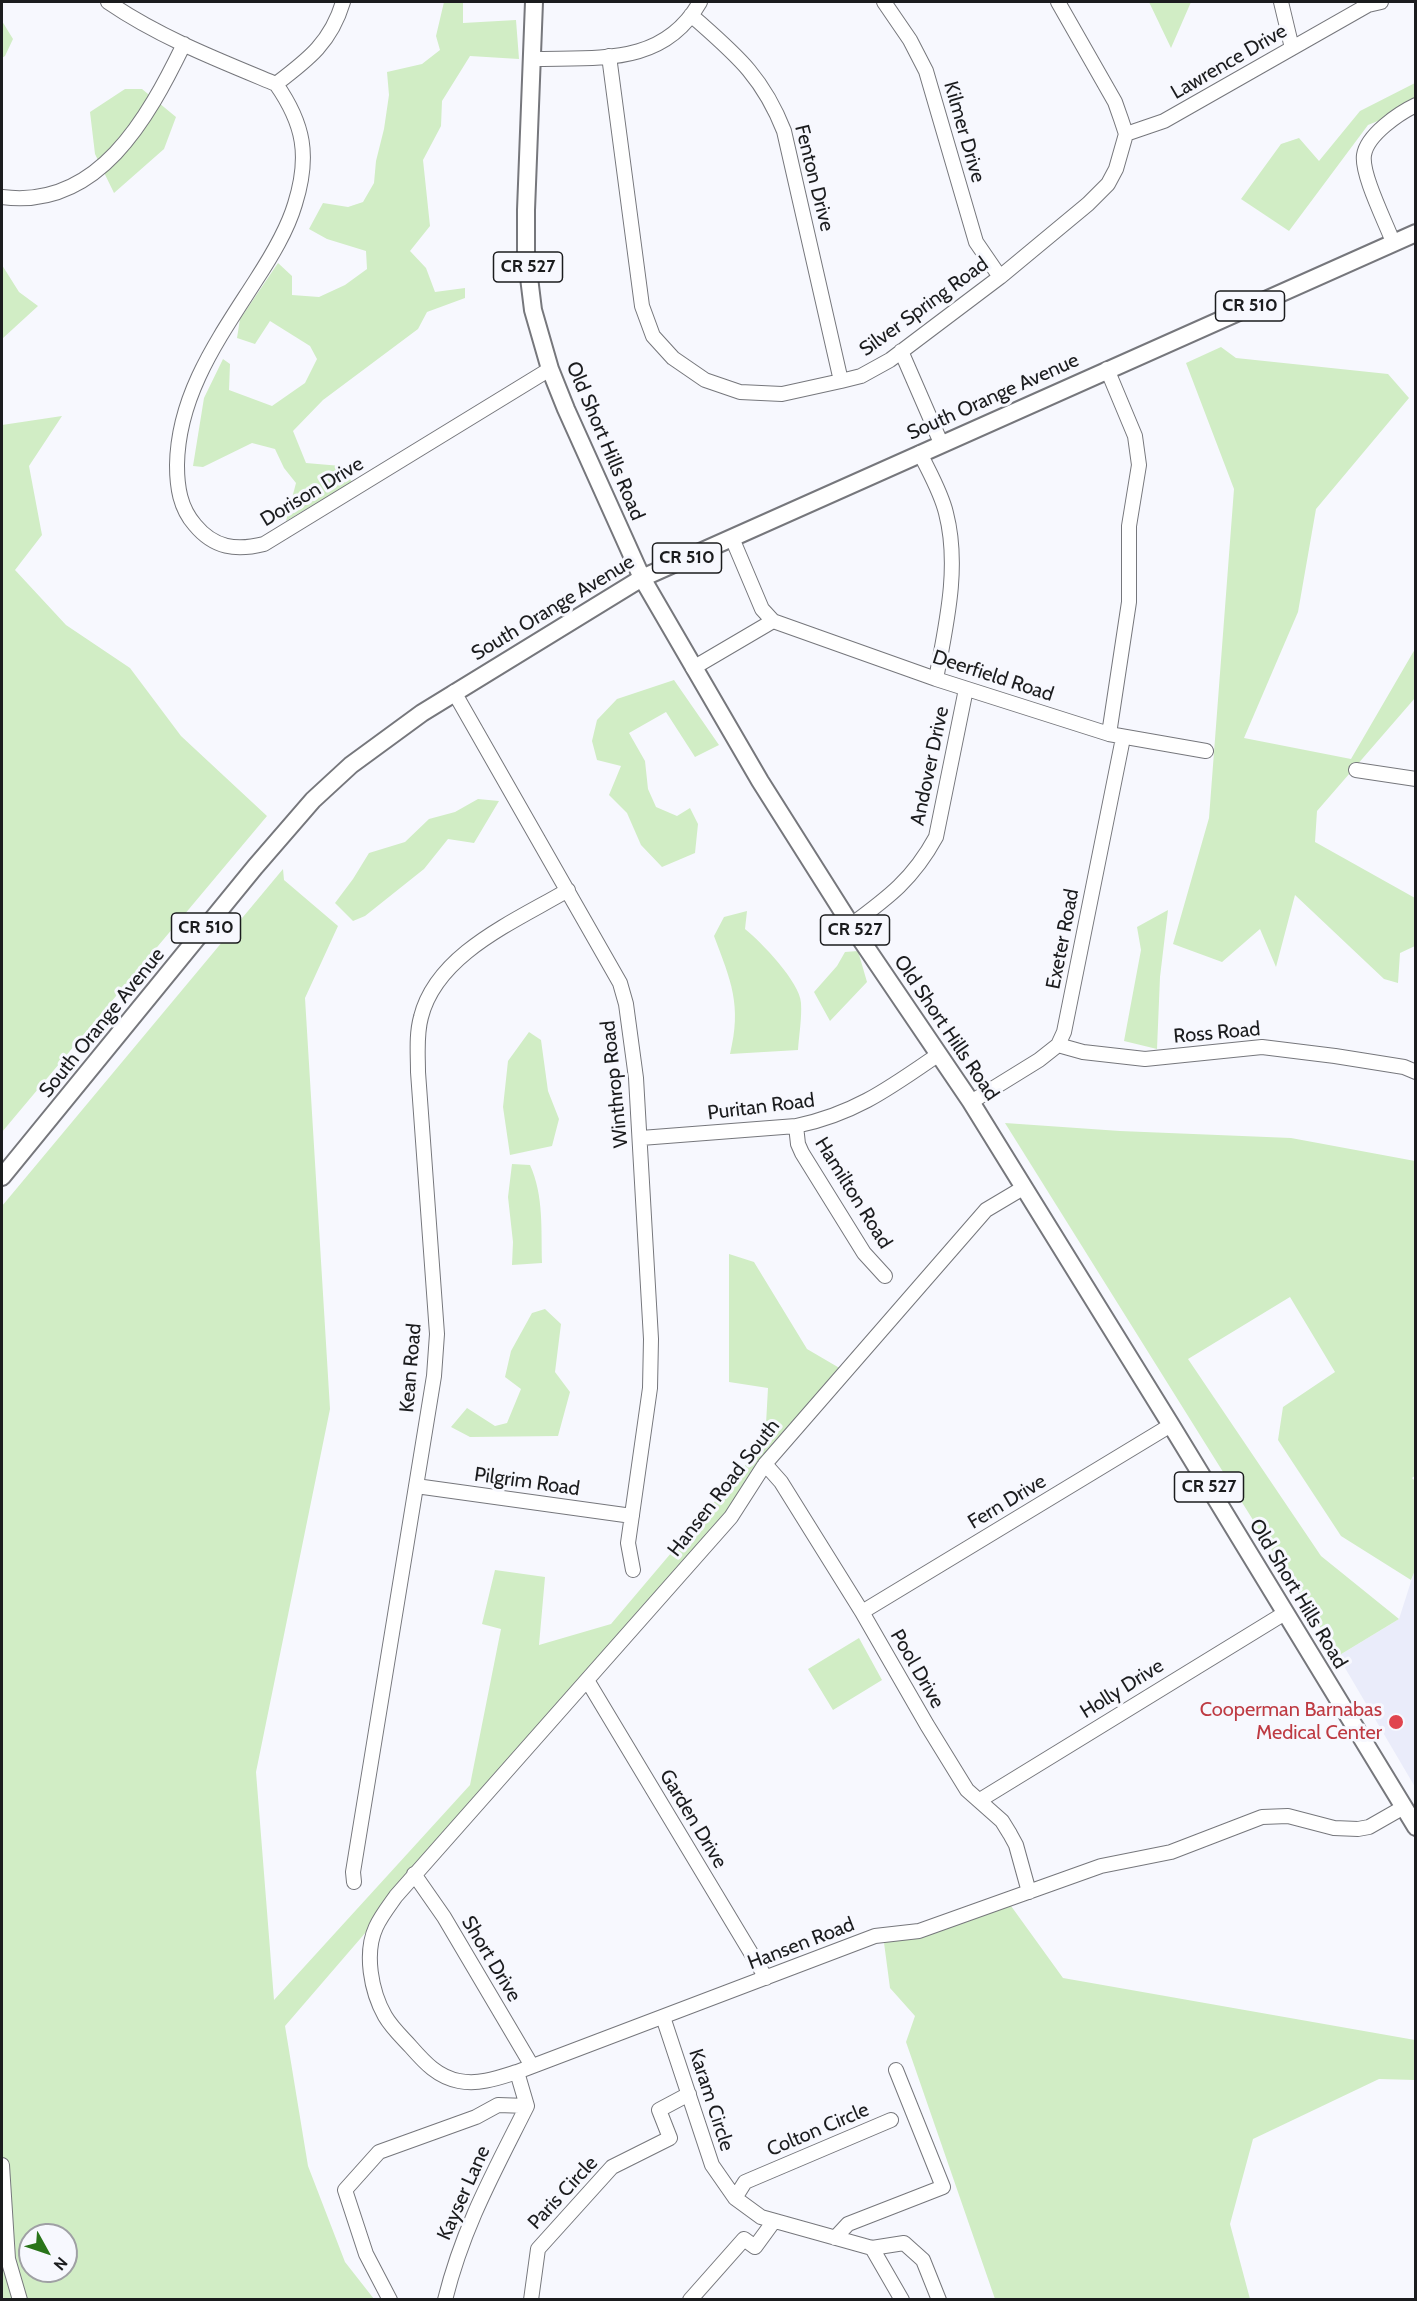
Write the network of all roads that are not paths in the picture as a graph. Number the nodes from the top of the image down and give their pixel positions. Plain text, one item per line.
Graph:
1 (108, 2) edge
2 (344, 2) edge
3 (534, 2) edge
4 (700, 2) edge
5 (884, 2) edge
6 (1058, 2) edge
7 (1281, 2) edge
8 (1381, 2) edge
9 (691, 15) junction
10 (184, 44) junction
11 (1292, 48) junction
12 (609, 56) junction
13 (532, 58) junction
14 (276, 84) junction
15 (1416, 105) edge
16 (1126, 134) junction
17 (2, 197) edge
18 (1416, 232) edge
19 (1393, 242) junction
20 (1000, 277) junction
21 (901, 351) junction
22 (550, 369) junction
23 (1107, 369) junction
24 (841, 381) junction
25 (941, 443) junction
26 (920, 453) junction
27 (732, 538) junction
28 (642, 578) junction
29 (773, 621) junction
30 (693, 668) junction
31 (936, 679) junction
32 (966, 689) junction
33 (454, 692) junction
34 (1109, 734) junction
35 (1123, 738) junction
36 (1206, 751) dead end
37 (1356, 770) dead end
38 (1416, 779) edge
39 (568, 890) junction
40 (851, 925) junction
41 (1058, 1044) junction
42 (939, 1054) junction
43 (1416, 1072) edge
44 (971, 1102) junction
45 (796, 1126) junction
46 (641, 1138) junction
47 (2, 1177) edge
48 (1023, 1188) junction
49 (885, 1276) dead end
50 (1171, 1425) junction
51 (765, 1464) junction
52 (416, 1486) junction
53 (632, 1516) junction
54 (633, 1570) dead end
55 (862, 1612) junction
56 (1285, 1613) junction
57 (587, 1680) junction
58 (980, 1800) junction
59 (1404, 1807) junction
60 (1416, 1827) edge
61 (414, 1874) junction
62 (354, 1882) dead end
63 (1029, 1892) junction
64 (766, 1978) junction
65 (663, 2017) junction
66 (532, 2066) junction
67 (896, 2070) dead end
68 (517, 2072) junction
69 (689, 2094) junction
70 (527, 2106) junction
71 (891, 2120) dead end
72 (2, 2165) edge
73 (735, 2198) junction
74 (774, 2221) junction
75 (835, 2238) junction
76 (872, 2248) junction
77 (20, 2300) edge
78 (390, 2300) edge
79 (445, 2300) edge
80 (531, 2300) edge
81 (690, 2300) edge
82 (902, 2300) edge
83 (939, 2300) edge

1 - 10 street
2 - 14 street
3 - 13 main road, Old Short Hills Road / CR 527
4 - 9 street
5 - 20 street, Kilmer Drive
6 - 16 street
7 - 11 street
8 - 11 street, Lawrence Drive
9 - 12 street
9 - 24 street, Fenton Drive
10 - 14 street
10 - 17 street
11 - 16 street, Lawrence Drive
12 - 13 street
12 - 24 street, Silver Spring Road
13 - 22 main road, Old Short Hills Road / CR 527
14 - 22 street, Dorison Drive
15 - 19 street
16 - 20 street, Silver Spring Road
18 - 19 main road, South Orange Avenue / CR 510
19 - 23 main road, South Orange Avenue / CR 510
20 - 21 street, Silver Spring Road
21 - 24 street, Silver Spring Road
21 - 25 street
22 - 28 main road, Old Short Hills Road / CR 527
23 - 25 main road, South Orange Avenue / CR 510
23 - 34 street
25 - 26 main road, South Orange Avenue / CR 510
26 - 27 main road, South Orange Avenue / CR 510
26 - 31 street, Andover Drive
27 - 28 main road, South Orange Avenue / CR 510
27 - 29 street
28 - 30 main road, Old Short Hills Road / CR 527
28 - 33 main road, South Orange Avenue / CR 510
29 - 30 street
29 - 31 street, Deerfield Road
30 - 40 main road, Old Short Hills Road / CR 527
31 - 32 street, Deerfield Road
32 - 34 street, Deerfield Road
32 - 40 street, Andover Drive
33 - 39 street, Winthrop Road
33 - 47 main road, South Orange Avenue / CR 510
34 - 35 street, Deerfield Road
35 - 36 street, Deerfield Road
35 - 41 street, Exeter Road
37 - 38 street
39 - 46 street, Winthrop Road
39 - 52 street, Kean Road
40 - 42 main road, Old Short Hills Road / CR 527
41 - 43 street, Ross Road
41 - 44 street
42 - 44 main road, Old Short Hills Road / CR 527
42 - 45 street, Puritan Road
44 - 48 main road, Old Short Hills Road / CR 527
45 - 46 street, Puritan Road
45 - 49 street, Hamilton Road
46 - 53 street, Winthrop Road
48 - 50 main road, Old Short Hills Road / CR 527
48 - 51 street, Hansen Road South
50 - 55 street, Fern Drive
50 - 56 main road, Old Short Hills Road / CR 527
51 - 55 street, Pool Drive
51 - 57 street, Hansen Road South
52 - 53 street, Pilgrim Road
52 - 62 street, Kean Road
53 - 54 street, Winthrop Road
55 - 58 street, Pool Drive
56 - 58 street, Holly Drive
56 - 59 main road, Old Short Hills Road / CR 527
57 - 61 street, Hansen Road South
57 - 64 street, Garden Drive
58 - 63 street, Pool Drive
59 - 60 main road, Old Short Hills Road / CR 527
59 - 63 street, Hansen Road
61 - 66 street, Short Drive
61 - 68 street, Hansen Road
63 - 64 street, Hansen Road
64 - 65 street, Hansen Road
65 - 66 street, Hansen Road
65 - 69 street, Karam Circle
66 - 68 street, Hansen Road
67 - 75 street
68 - 70 street
69 - 73 street, Karam Circle
69 - 80 street, Paris Circle
70 - 78 street
70 - 79 street, Kayser Lane
71 - 73 street, Colton Circle
72 - 77 street
73 - 74 street, Karam Circle
74 - 75 street, Karam Circle
74 - 81 street
75 - 76 street, Karam Circle
76 - 82 street
76 - 83 street

